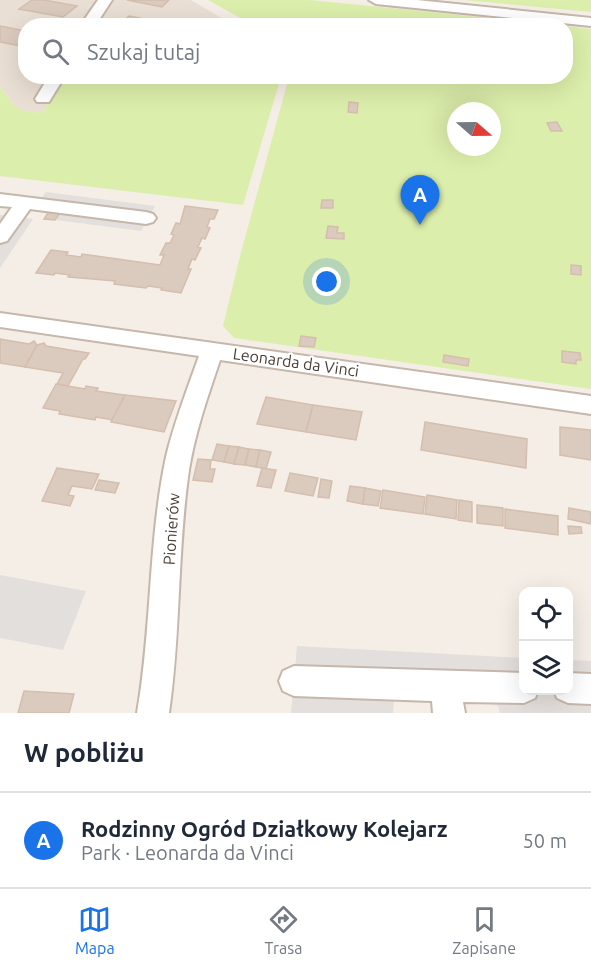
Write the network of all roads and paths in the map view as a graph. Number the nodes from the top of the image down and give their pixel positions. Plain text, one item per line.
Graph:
1 (105, 0) edge
2 (376, 0) edge
3 (93, 18) edge
4 (552, 18) edge
5 (573, 20) edge
6 (591, 22) edge
7 (52, 84) edge
8 (42, 99) dead end
9 (0, 200) edge
10 (25, 203) junction
11 (146, 218) dead end
12 (0, 237) edge
13 (0, 320) edge
14 (212, 350) junction
15 (591, 405) edge
16 (294, 681) dead end
17 (573, 688) edge
18 (519, 689) edge
19 (591, 689) edge
20 (448, 700) edge
21 (153, 713) edge

1 - 3 street
2 - 4 street
5 - 6 street
7 - 8 street
9 - 10 street
10 - 11 street
10 - 12 street
13 - 14 street, Leonarda da Vinci
14 - 15 street, Leonarda da Vinci
14 - 21 street, Pionierów
16 - 20 street
17 - 19 street
18 - 20 street

